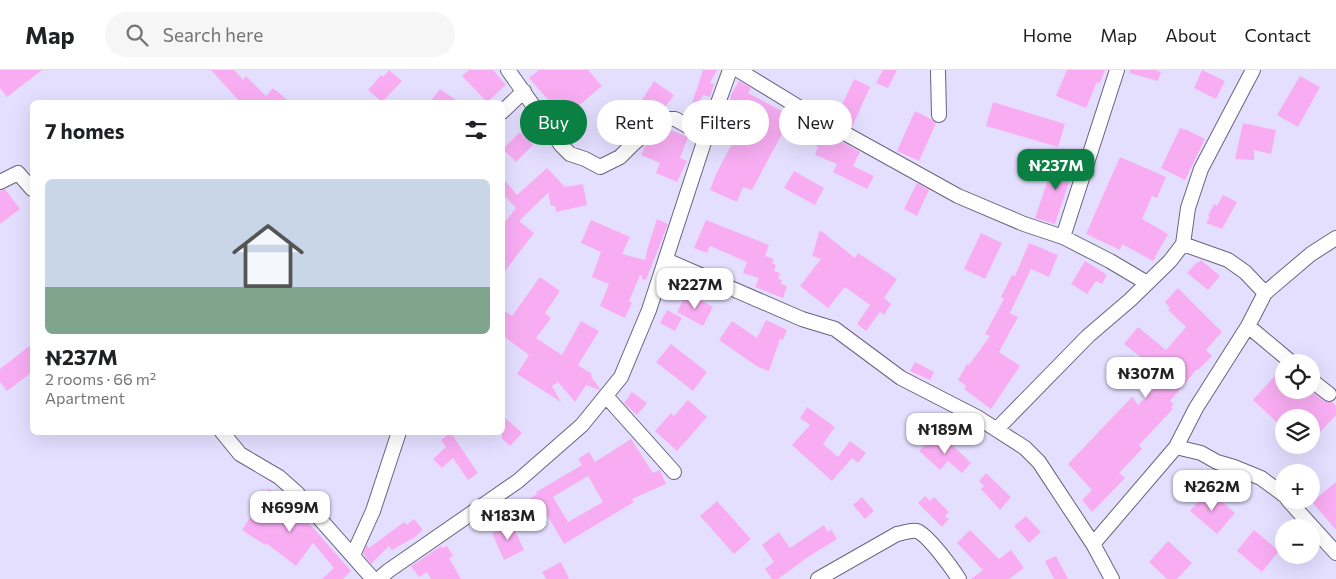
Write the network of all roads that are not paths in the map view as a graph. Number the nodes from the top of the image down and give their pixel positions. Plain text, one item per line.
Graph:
1 (508, 70) edge
2 (730, 70) edge
3 (738, 70) edge
4 (938, 70) edge
5 (1117, 70) edge
6 (1253, 70) edge
7 (524, 90) junction
8 (719, 100) edge
9 (505, 109) edge
10 (939, 115) dead end
11 (682, 122) edge
12 (703, 145) edge
13 (0, 182) edge
14 (30, 187) edge
15 (1064, 237) junction
16 (1336, 238) edge
17 (1183, 244) junction
18 (666, 260) junction
19 (1147, 283) junction
20 (1265, 293) junction
21 (1248, 326) junction
22 (1281, 354) edge
23 (1320, 387) edge
24 (1329, 394) dead end
25 (606, 396) junction
26 (997, 429) junction
27 (224, 435) edge
28 (398, 435) edge
29 (1176, 447) junction
30 (674, 472) dead end
31 (1275, 488) edge
32 (1296, 509) edge
33 (1093, 544) junction
34 (1336, 553) edge
35 (353, 555) junction
36 (373, 579) edge
37 (379, 579) edge
38 (818, 579) edge
39 (959, 579) edge
40 (1112, 579) edge

1 - 7 street
2 - 8 street
3 - 15 street
4 - 10 street
5 - 15 street
6 - 17 street
7 - 9 street
7 - 11 street
12 - 18 street
13 - 14 street
15 - 19 street
16 - 20 street
17 - 19 street
17 - 20 street
18 - 25 street
18 - 26 street
19 - 26 street
20 - 21 street
21 - 22 street
21 - 29 street
23 - 24 street
25 - 30 street
25 - 37 street
26 - 33 street
27 - 35 street
28 - 35 street
29 - 31 street
29 - 33 street
32 - 34 street
33 - 40 street
35 - 36 street
38 - 39 street

